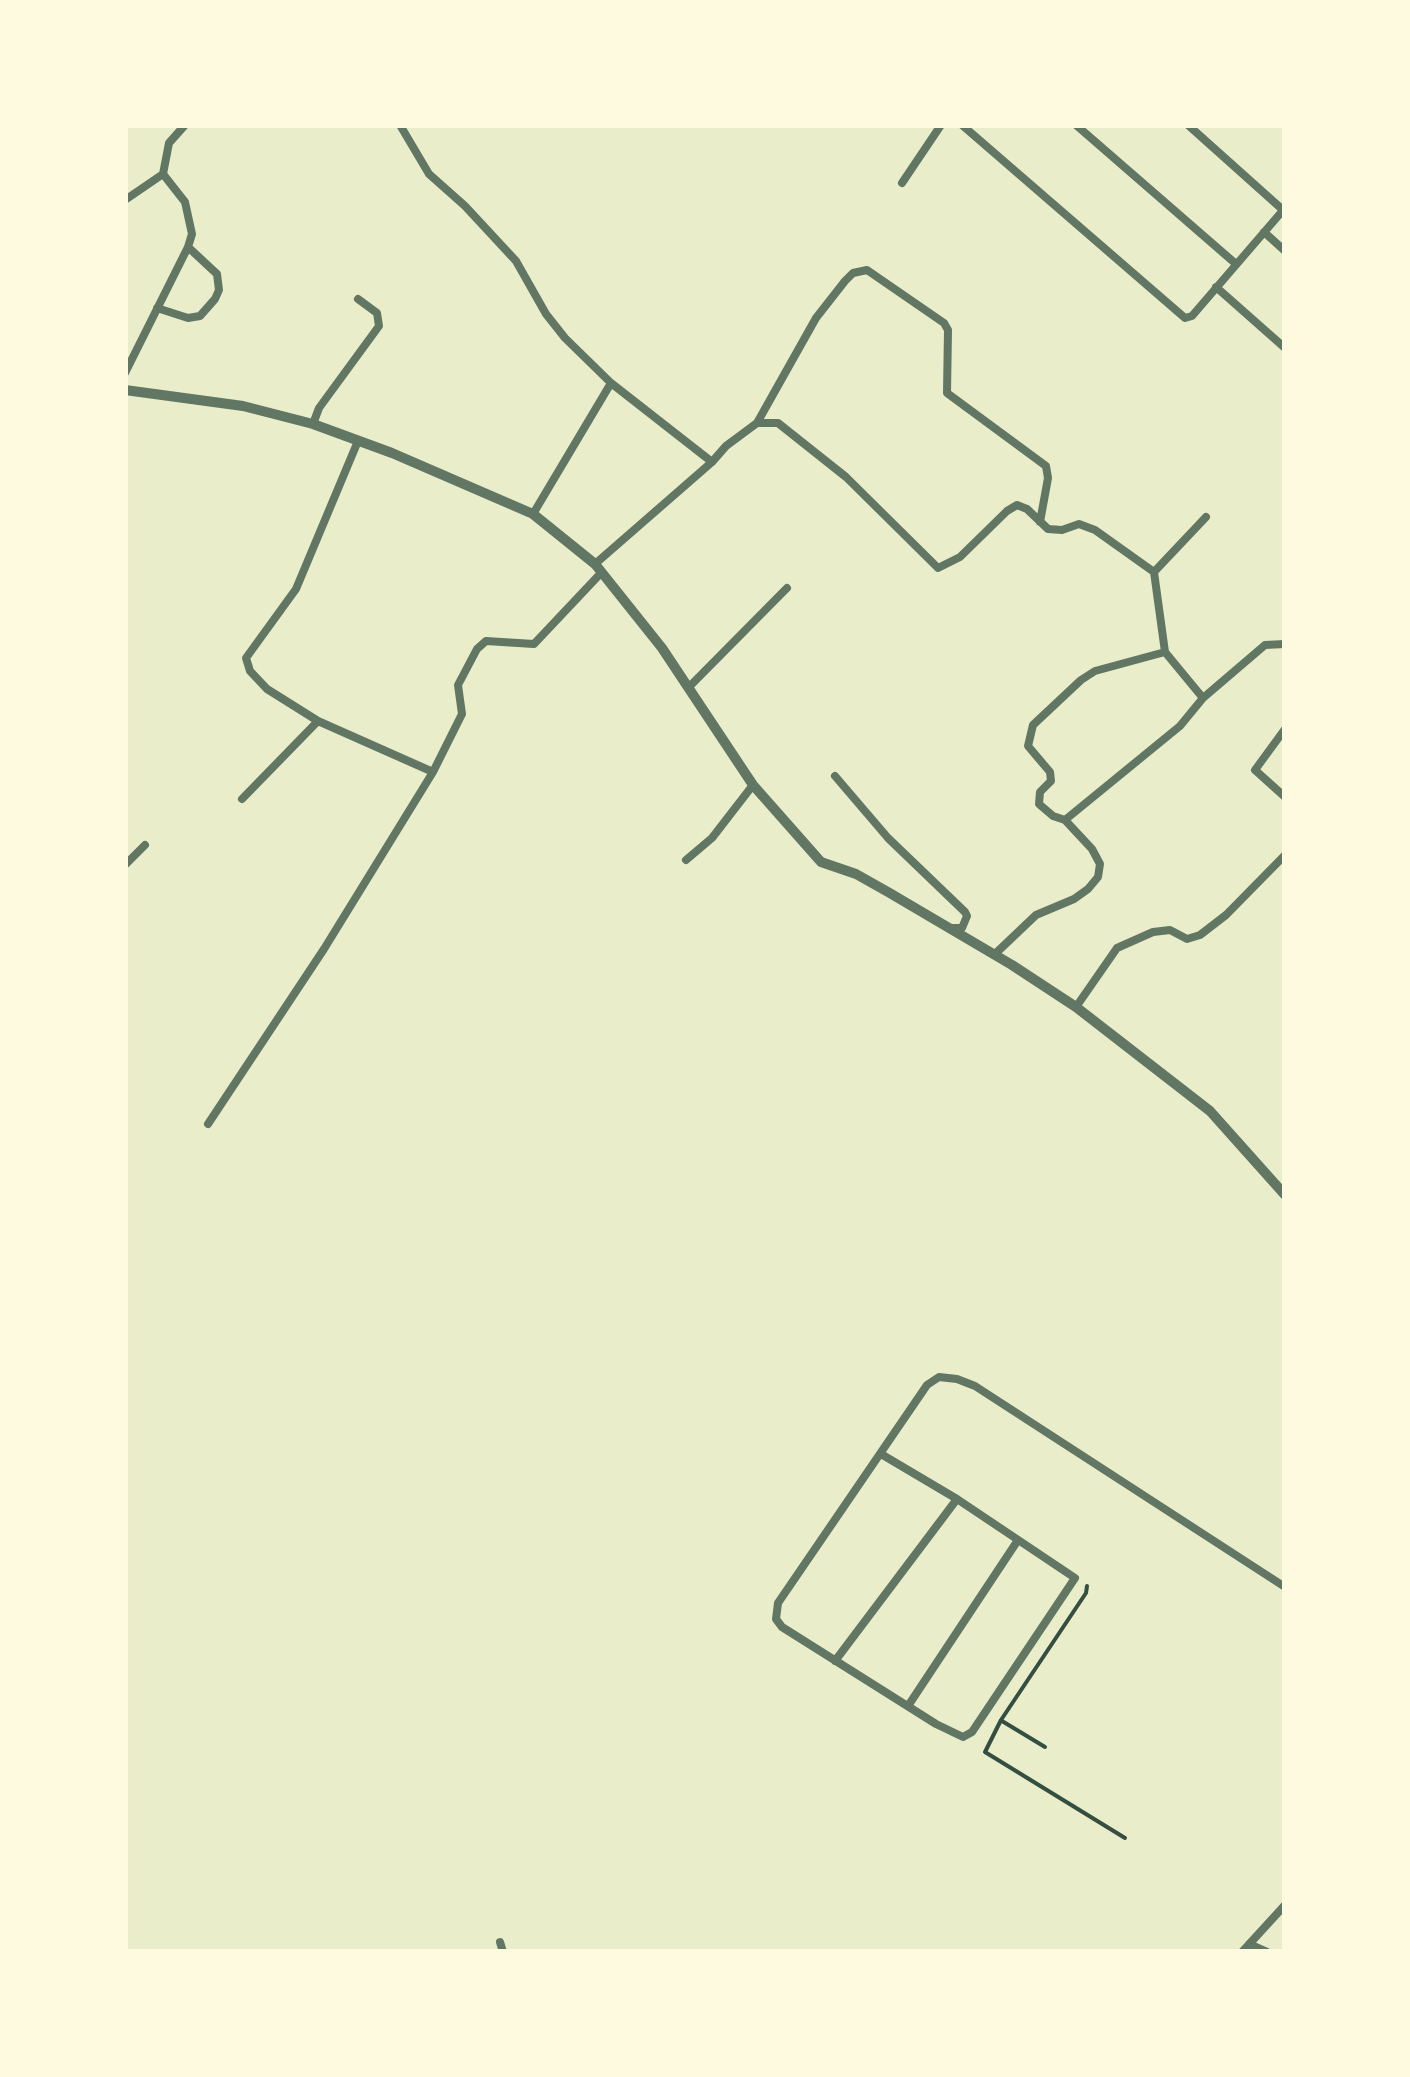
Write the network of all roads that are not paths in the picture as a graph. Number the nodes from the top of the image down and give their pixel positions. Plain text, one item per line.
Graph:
1 (185, 125) edge
2 (400, 125) edge
3 (941, 125) edge
4 (962, 125) edge
5 (1076, 125) edge
6 (1188, 125) edge
7 (163, 174) junction
8 (902, 183) dead end
9 (125, 200) edge
10 (1284, 209) edge
11 (1264, 232) junction
12 (188, 248) junction
13 (1285, 251) edge
14 (1236, 264) junction
15 (1216, 287) junction
16 (358, 299) dead end
17 (157, 308) junction
18 (1285, 348) edge
19 (125, 373) edge
20 (612, 383) junction
21 (125, 390) edge
22 (757, 423) junction
23 (313, 424) junction
24 (358, 442) junction
25 (712, 462) junction
26 (533, 514) junction
27 (1206, 517) dead end
28 (1040, 522) junction
29 (598, 568) junction
30 (1154, 572) junction
31 (787, 588) dead end
32 (1285, 644) edge
33 (1165, 652) junction
34 (688, 688) junction
35 (1203, 698) junction
36 (318, 720) junction
37 (1285, 729) edge
38 (433, 772) junction
39 (835, 776) dead end
40 (753, 785) junction
41 (242, 798) dead end
42 (1285, 798) edge
43 (1065, 820) junction
44 (145, 845) dead end
45 (1285, 855) edge
46 (686, 860) dead end
47 (125, 865) edge
48 (950, 928) junction
49 (995, 954) junction
50 (1076, 1007) junction
51 (208, 1124) dead end
52 (1285, 1195) edge
53 (881, 1454) junction
54 (957, 1499) junction
55 (1018, 1540) junction
56 (1285, 1586) edge
57 (835, 1660) junction
58 (908, 1706) junction
59 (1285, 1905) edge
60 (1250, 1944) junction
61 (1242, 1952) edge
62 (1268, 1952) edge

1 - 7 street
2 - 20 street
3 - 8 street
4 - 15 street
5 - 14 street
6 - 10 street
7 - 9 street
7 - 12 street
10 - 11 street
11 - 13 street
11 - 14 street
12 - 17 street
12 - 17 street
14 - 15 street
15 - 18 street
16 - 23 street
17 - 19 street
20 - 25 street
20 - 26 street
21 - 23 street
22 - 25 street
22 - 28 street
22 - 28 street
23 - 24 street
24 - 26 street
24 - 36 street
25 - 29 street
26 - 29 street
27 - 30 street
28 - 30 street
29 - 34 street
29 - 38 street
30 - 33 street
31 - 34 street
32 - 35 street
33 - 35 street
33 - 43 street
34 - 40 street
35 - 43 street
36 - 38 street
36 - 41 street
37 - 42 street
38 - 51 street
39 - 48 street
40 - 46 street
40 - 48 street
43 - 49 street
44 - 47 street
45 - 50 street
48 - 49 street
49 - 50 street
50 - 52 street
53 - 54 street
53 - 56 street
53 - 57 street
54 - 55 street
54 - 57 street
55 - 58 street
55 - 58 street
57 - 58 street
59 - 60 street
60 - 61 street
60 - 62 street

